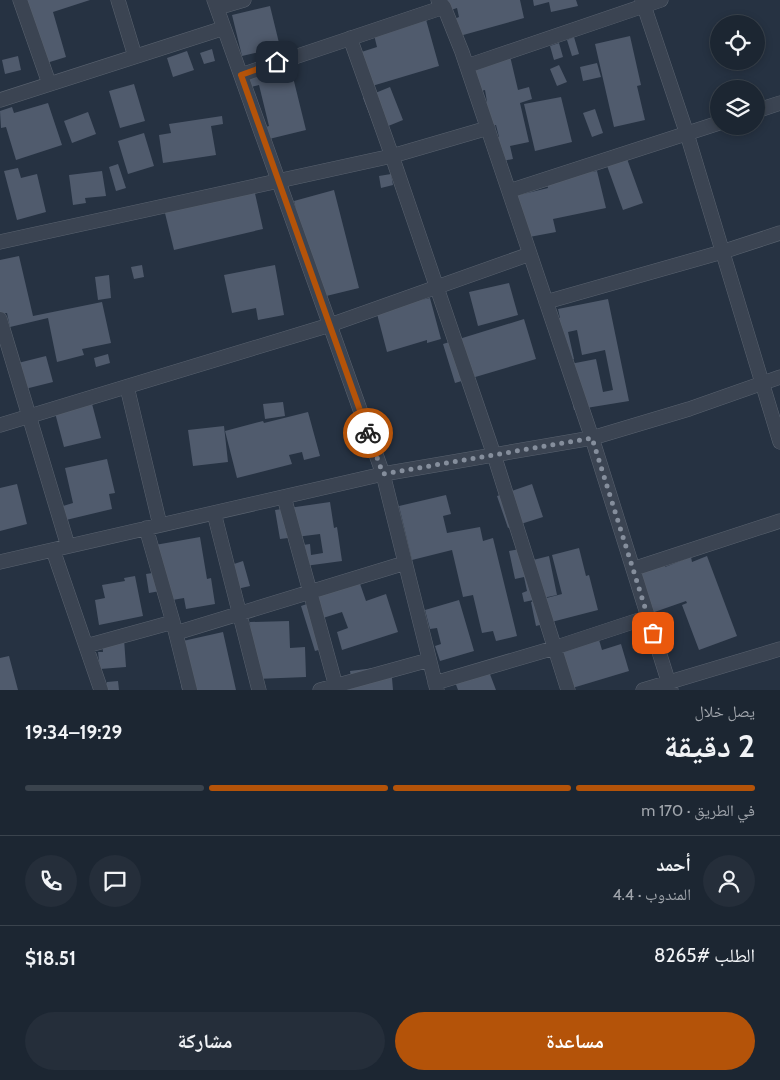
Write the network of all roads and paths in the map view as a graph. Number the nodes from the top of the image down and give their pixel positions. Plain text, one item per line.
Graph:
1 (20, 0) edge
2 (118, 0) edge
3 (244, 0) edge
4 (661, 0) edge
5 (441, 3) edge
6 (643, 3) edge
7 (216, 4) edge
8 (224, 28) junction
9 (350, 38) junction
10 (135, 56) junction
11 (467, 66) junction
12 (241, 75) junction
13 (49, 83) junction
14 (0, 100) edge
15 (780, 103) edge
16 (765, 108) edge
17 (710, 126) edge
18 (488, 128) junction
19 (687, 134) junction
20 (392, 156) junction
21 (279, 182) junction
22 (509, 191) junction
23 (780, 233) edge
24 (0, 242) edge
25 (722, 252) junction
26 (530, 254) junction
27 (437, 287) junction
28 (546, 302) junction
29 (0, 319) edge
30 (330, 325) junction
31 (780, 376) edge
32 (762, 382) junction
33 (127, 387) junction
34 (29, 417) junction
35 (0, 425) edge
36 (592, 438) junction
37 (780, 442) edge
38 (494, 455) junction
39 (383, 474) junction
40 (284, 497) junction
41 (214, 513) junction
42 (780, 521) edge
43 (160, 525) junction
44 (146, 528) junction
45 (68, 546) junction
46 (54, 550) junction
47 (0, 562) edge
48 (405, 563) junction
49 (633, 569) junction
50 (310, 592) junction
51 (239, 614) junction
52 (648, 617) junction
53 (174, 628) junction
54 (86, 646) junction
55 (554, 648) junction
56 (780, 648) edge
57 (429, 660) junction
58 (670, 686) edge
59 (436, 687) edge
60 (336, 688) edge
61 (100, 690) edge
62 (190, 690) edge
63 (259, 690) edge
64 (320, 690) edge
65 (568, 690) edge
66 (643, 690) edge

1 - 13 street
2 - 10 street
3 - 7 street
4 - 6 street
5 - 9 street
5 - 11 street
6 - 11 street
6 - 19 street
7 - 8 street
8 - 10 street
8 - 12 street
9 - 12 street
9 - 20 street
10 - 13 street
11 - 18 street
12 - 21 street
13 - 14 street
15 - 16 street
17 - 19 street
18 - 20 street
18 - 22 street
19 - 22 street
19 - 25 street
20 - 21 street
20 - 27 street
21 - 24 street
21 - 30 street
22 - 26 street
23 - 25 street
25 - 28 street
25 - 32 street
26 - 27 street
26 - 28 street
27 - 30 street
27 - 38 street
28 - 36 street
29 - 34 street
30 - 33 street
30 - 39 street
31 - 32 street
32 - 36 street
32 - 37 street
33 - 34 street
33 - 43 street
34 - 35 street
34 - 45 street
36 - 38 street
36 - 49 street
38 - 39 street
38 - 55 street
39 - 40 street
39 - 48 street
40 - 41 street
40 - 50 street
41 - 43 street
41 - 51 street
42 - 49 street
43 - 44 street
44 - 45 street
44 - 53 street
45 - 46 street
46 - 47 street
46 - 54 street
48 - 50 street
48 - 57 street
49 - 52 street
50 - 51 street
50 - 60 street
51 - 53 street
51 - 63 street
52 - 55 street
52 - 58 street
53 - 54 street
53 - 62 street
54 - 61 street
55 - 59 street
55 - 65 street
56 - 58 street
57 - 59 street
57 - 60 street
58 - 66 street
60 - 64 street

